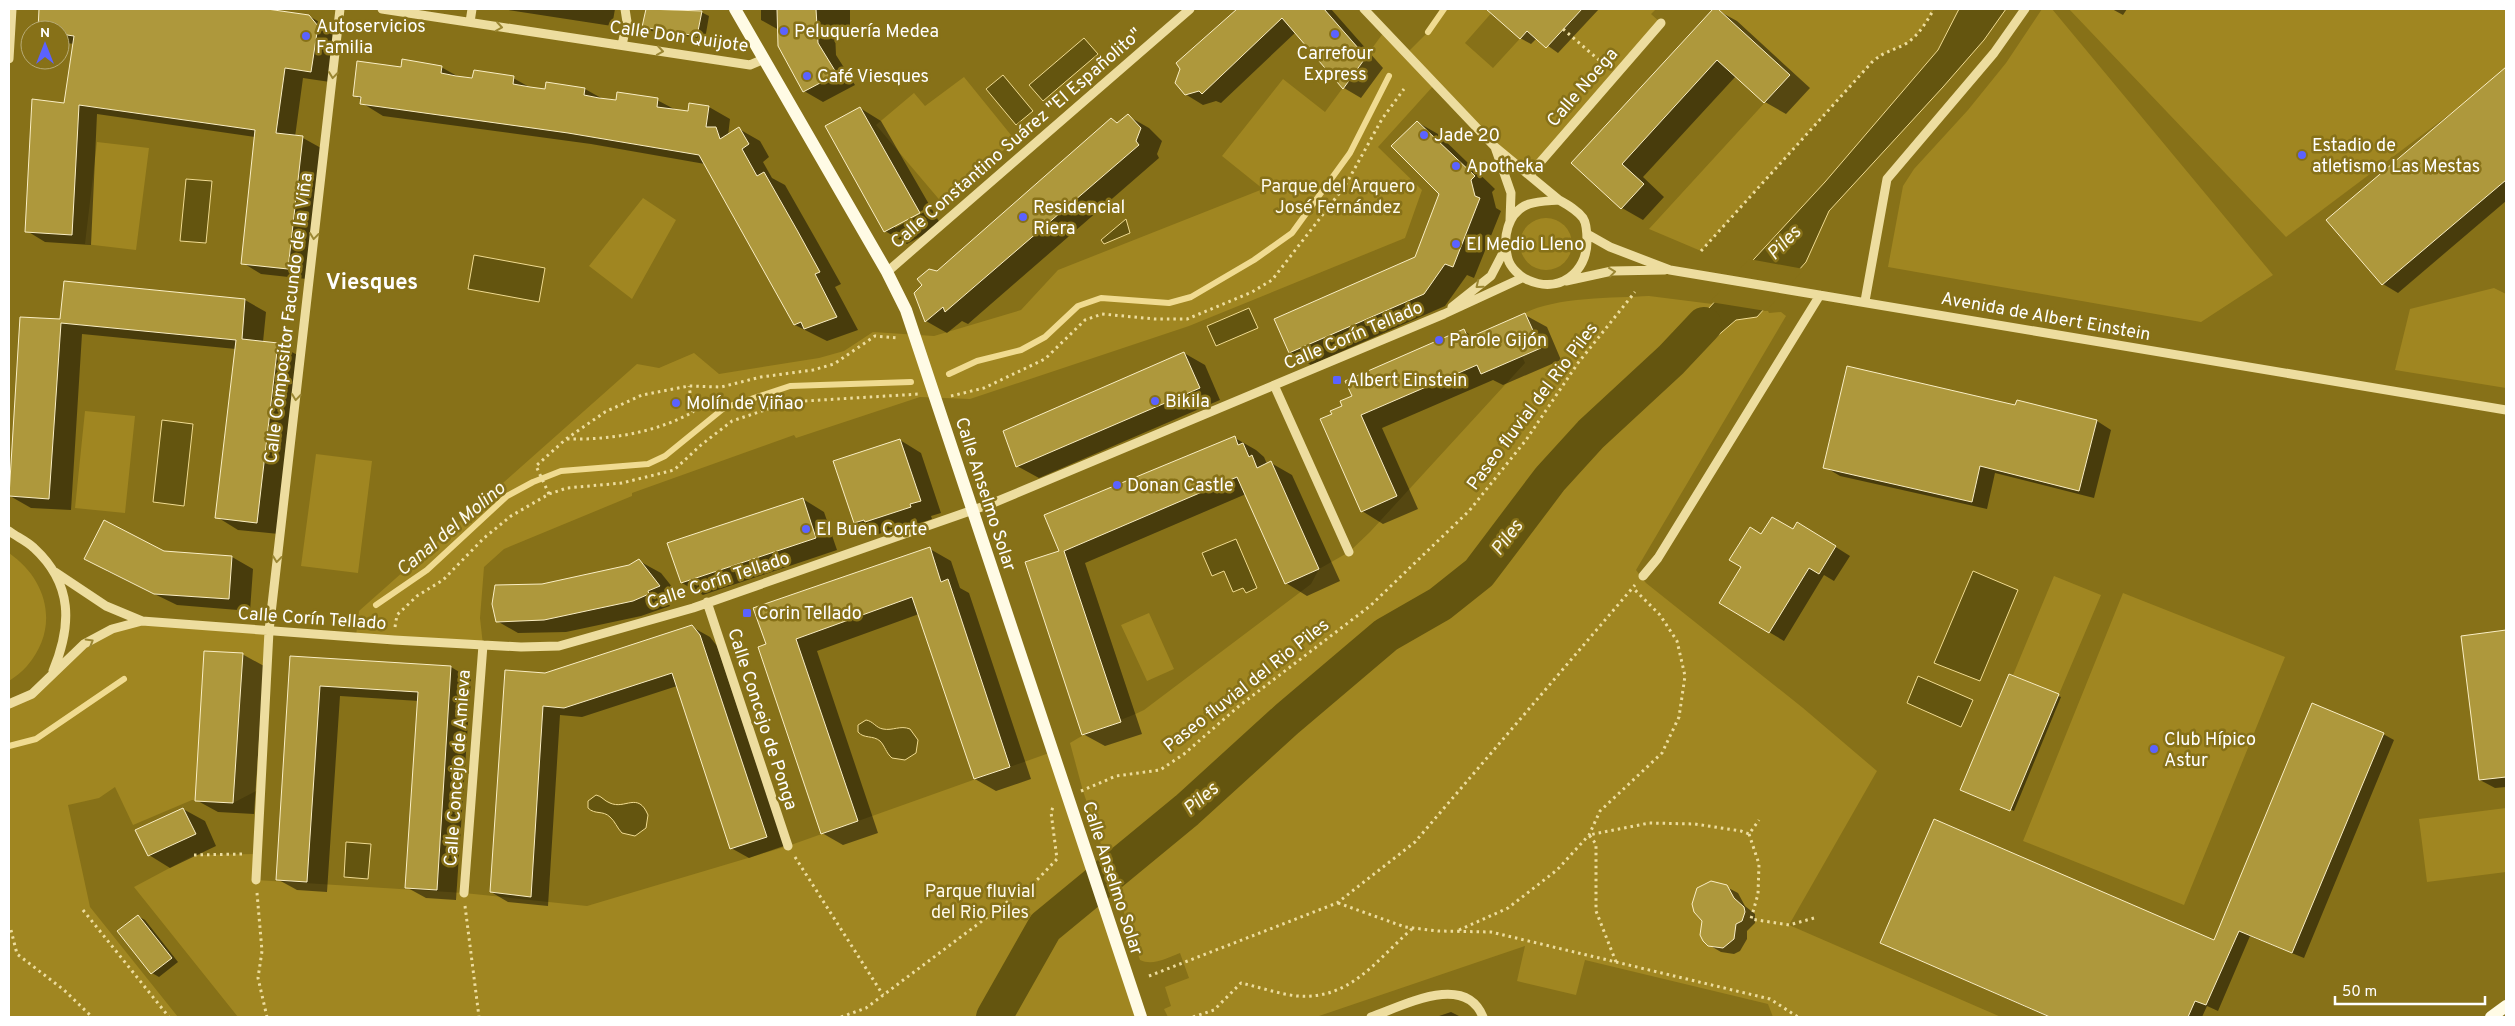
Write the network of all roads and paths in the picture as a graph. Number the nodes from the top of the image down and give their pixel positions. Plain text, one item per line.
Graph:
1 (12, 9) edge
2 (340, 9) edge
3 (382, 9) edge
4 (472, 9) edge
5 (625, 9) edge
6 (735, 9) edge
7 (1190, 9) edge
8 (1364, 9) edge
9 (1934, 9) edge
10 (2024, 9) edge
11 (470, 22) junction
12 (1661, 23) dead end
13 (1563, 29) dead end
14 (622, 45) junction
15 (9, 59) edge
16 (764, 59) junction
17 (1615, 74) junction
18 (1404, 89) dead end
19 (1495, 147) junction
20 (1530, 174) junction
21 (1559, 200) junction
22 (1510, 221) junction
23 (1587, 234) junction
24 (1504, 249) junction
25 (1701, 251) dead end
26 (1670, 270) junction
27 (887, 272) junction
28 (1522, 278) junction
29 (1564, 281) junction
30 (1636, 292) dead end
31 (1820, 294) junction
32 (1865, 301) junction
33 (1444, 314) junction
34 (916, 340) junction
35 (1274, 385) junction
36 (689, 386) junction
37 (918, 394) dead end
38 (957, 395) dead end
39 (2506, 410) edge
40 (566, 439) junction
41 (549, 494) junction
42 (973, 510) junction
43 (9, 531) edge
44 (1349, 552) dead end
45 (52, 570) junction
46 (1643, 576) joint
47 (1633, 588) junction
48 (707, 602) junction
49 (142, 621) junction
50 (269, 631) junction
51 (394, 640) junction
52 (483, 645) junction
53 (52, 673) junction
54 (9, 704) edge
55 (1068, 797) junction
56 (1759, 820) dead end
57 (1749, 834) junction
58 (1589, 835) junction
59 (788, 846) joint
60 (258, 854) junction
61 (194, 855) dead end
62 (256, 880) joint
63 (464, 893) joint
64 (1337, 903) junction
65 (83, 910) dead end
66 (1814, 918) dead end
67 (1413, 928) junction
68 (11, 930) dead end
69 (1456, 932) junction
70 (1617, 962) junction
71 (1149, 976) dead end
72 (883, 995) junction
73 (2506, 1006) edge
74 (92, 1017) edge
75 (169, 1017) edge
76 (267, 1017) edge
77 (479, 1017) edge
78 (841, 1017) edge
79 (1141, 1017) edge
80 (1193, 1017) edge
81 (1372, 1017) edge
82 (1483, 1017) edge
83 (1798, 1017) edge
84 (2491, 1017) edge

1 - 15 street
2 -> 50 street, Calle Compositor Facundo de la Viña
3 - 11 street, Calle Don Quijote
4 - 11 street
5 - 14 street
6 - 16 main road, Calle Anselmo Solar
7 - 27 street, Calle Constantino Suárez "El Españolito"
8 - 19 street
9 - 25 path
10 - 32 street
11 -> 14 street, Calle Don Quijote
12 - 17 street, Calle Noega
13 - 17 path
14 -> 16 street, Calle Don Quijote
16 - 27 main road, Calle Anselmo Solar
17 - 20 street, Calle Noega
18 - 38 path
19 - 20 street
19 - 22 street
20 - 21 street
21 - 22 street
21 - 23 street
22 - 24 street
23 - 26 street, Avenida de Albert Einstein
23 - 29 street
24 - 28 street
24 -> 33 street, Calle Corín Tellado
29 -> 26 street
26 - 31 street, Avenida de Albert Einstein
27 - 34 main road, Calle Anselmo Solar
28 - 29 street
28 - 33 street, Calle Corín Tellado
30 - 55 path, Paseo fluvial del Rio Piles
31 - 32 street, Avenida de Albert Einstein
31 - 46 street
32 - 39 street, Avenida de Albert Einstein
33 - 35 street, Calle Corín Tellado
34 - 36 path
34 - 42 main road, Calle Anselmo Solar
35 - 42 street, Calle Corín Tellado
35 - 44 street, Calle Corín Tellado
36 - 40 path
36 - 40 path
37 - 41 path
40 - 41 path
41 - 51 path
42 - 48 street, Calle Corín Tellado
42 - 55 main road, Calle Anselmo Solar
43 - 45 street
45 - 49 street, Calle Corín Tellado
45 - 53 street
46 - 47 path
47 - 58 path
47 - 64 path
48 - 52 street, Calle Corín Tellado
48 - 59 street, Calle Concejo de Ponga
49 - 50 street, Calle Corín Tellado
53 -> 49 street, Calle Corín Tellado
50 - 51 street, Calle Corín Tellado
50 - 60 street, Calle Compositor Facundo de la Viña
51 - 52 street, Calle Corín Tellado
52 - 63 street, Calle Concejo de Amieva
53 - 54 street, Calle Corín Tellado
55 - 72 path, Paseo fluvial del Rio Piles
55 - 79 main road, Calle Anselmo Solar
56 - 57 path
57 - 58 path
57 - 66 path
58 - 69 path
58 - 70 path
59 - 72 path
60 - 61 path
60 - 62 street, Calle Compositor Facundo de la Viña
62 - 76 path
63 - 77 path
64 - 67 path
64 - 71 path
65 - 75 path
67 - 69 path
67 - 80 path
68 - 74 path
69 - 70 path
70 - 83 path
72 - 78 path, Paseo fluvial del Rio Piles
73 - 84 main road
81 - 82 street

